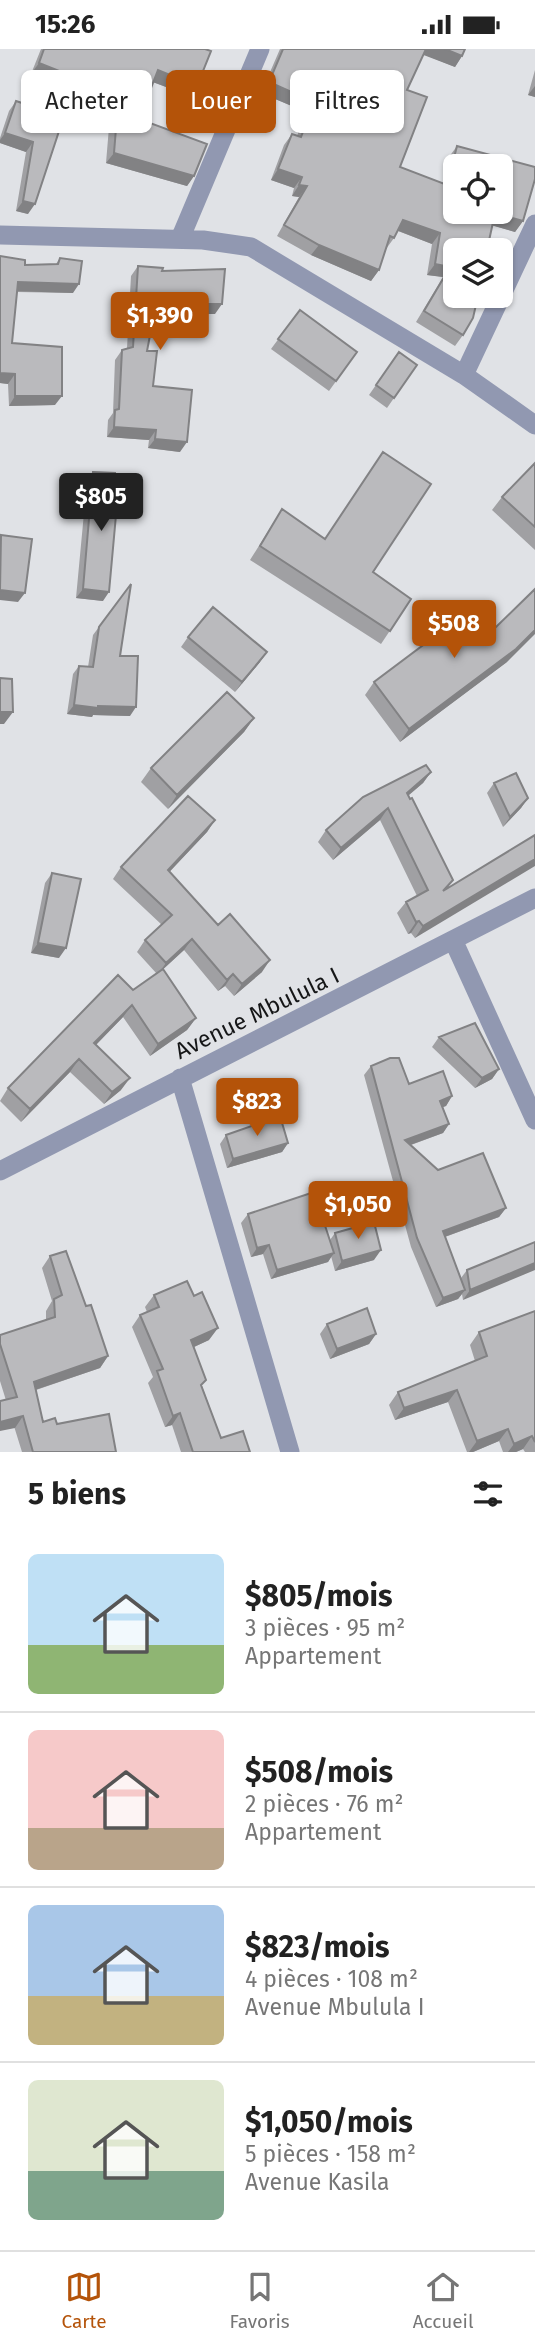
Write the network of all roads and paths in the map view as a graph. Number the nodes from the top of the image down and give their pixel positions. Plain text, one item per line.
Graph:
1 (260, 49) edge
2 (535, 224) edge
3 (0, 235) edge
4 (180, 239) junction
5 (464, 375) junction
6 (535, 425) edge
7 (535, 898) edge
8 (454, 942) junction
9 (180, 1078) junction
10 (535, 1120) edge
11 (0, 1171) edge
12 (290, 1452) edge

1 - 4 street
2 - 5 street
3 - 4 street
4 - 5 street
5 - 6 street
7 - 8 street, Avenue Mbulula I
8 - 9 street, Avenue Mbulula I
8 - 10 street
9 - 11 street, Avenue Mbulula I
9 - 12 street

